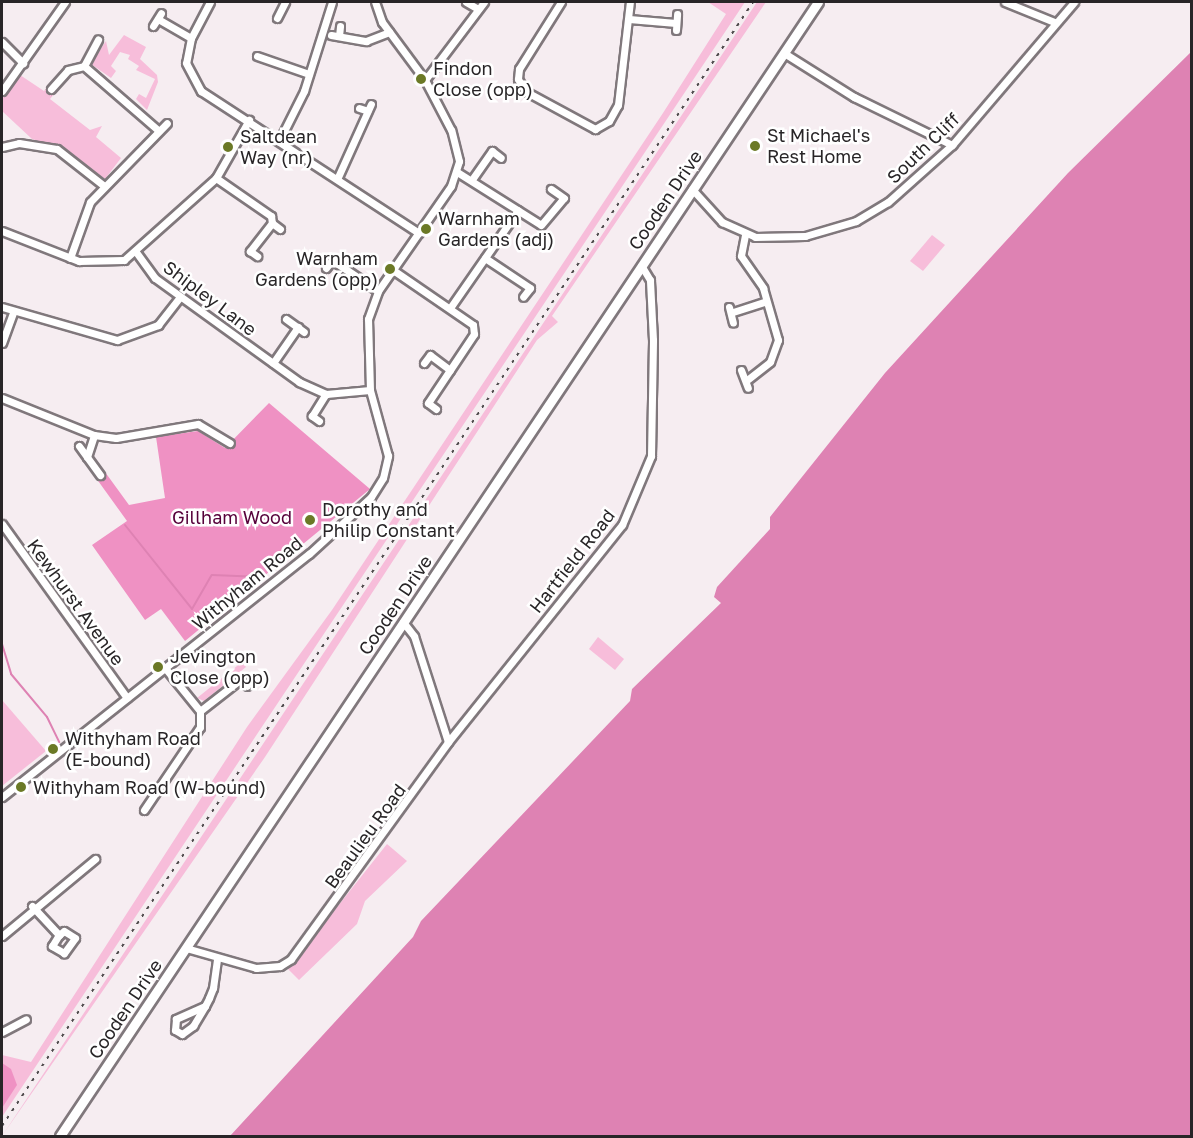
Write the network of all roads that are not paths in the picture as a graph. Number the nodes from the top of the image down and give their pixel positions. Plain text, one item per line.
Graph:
1 (65, 2) edge
2 (210, 2) edge
3 (285, 2) edge
4 (332, 2) edge
5 (375, 2) edge
6 (466, 2) edge
7 (484, 2) edge
8 (561, 2) edge
9 (630, 2) edge
10 (818, 2) edge
11 (1005, 2) edge
12 (1074, 2) edge
13 (478, 9) junction
14 (677, 14) dead end
15 (278, 18) dead end
16 (629, 18) junction
17 (1054, 22) junction
18 (153, 26) dead end
19 (340, 26) dead end
20 (389, 32) junction
21 (191, 38) junction
22 (98, 40) dead end
23 (2, 42) edge
24 (784, 53) junction
25 (263, 56) dead end
26 (23, 63) junction
27 (84, 66) junction
28 (309, 74) junction
29 (425, 80) junction
30 (51, 89) dead end
31 (2, 91) edge
32 (359, 108) dead end
33 (249, 120) junction
34 (167, 123) dead end
35 (159, 131) junction
36 (280, 139) junction
37 (952, 145) junction
38 (2, 147) edge
39 (501, 158) dead end
40 (457, 172) junction
41 (338, 177) junction
42 (473, 177) junction
43 (216, 178) junction
44 (104, 186) junction
45 (551, 189) dead end
46 (693, 189) junction
47 (518, 210) junction
48 (272, 223) junction
49 (280, 229) dead end
50 (2, 231) edge
51 (419, 234) junction
52 (745, 235) junction
53 (136, 252) junction
54 (257, 256) dead end
55 (70, 258) junction
56 (485, 258) junction
57 (641, 265) junction
58 (326, 268) dead end
59 (393, 270) junction
60 (378, 291) junction
61 (180, 297) junction
62 (523, 297) dead end
63 (764, 302) junction
64 (2, 307) edge
65 (450, 308) junction
66 (13, 312) junction
67 (286, 319) dead end
68 (733, 323) dead end
69 (2, 343) edge
70 (273, 363) junction
71 (424, 363) dead end
72 (450, 370) junction
73 (741, 370) dead end
74 (748, 379) junction
75 (748, 388) dead end
76 (370, 390) junction
77 (326, 394) junction
78 (2, 398) edge
79 (436, 409) dead end
80 (319, 421) dead end
81 (94, 435) junction
82 (230, 443) dead end
83 (79, 446) dead end
84 (87, 457) junction
85 (100, 475) dead end
86 (2, 524) edge
87 (403, 622) junction
88 (165, 668) junction
89 (247, 686) dead end
90 (127, 698) junction
91 (200, 711) junction
92 (448, 742) junction
93 (2, 796) edge
94 (144, 810) dead end
95 (95, 859) dead end
96 (32, 906) junction
97 (59, 935) dead end
98 (2, 936) edge
99 (186, 948) junction
100 (217, 960) junction
101 (205, 1006) junction
102 (13, 1018) dead end
103 (26, 1019) dead end
104 (18, 1025) junction
105 (2, 1032) edge
106 (60, 1137) edge

1 - 26 street
2 - 21 street
3 - 15 street
4 - 28 street
5 - 20 street
6 - 13 street
7 - 13 street
8 - 16 street
9 - 16 street
10 - 24 main road, Cooden Drive
11 - 17 street
12 - 17 street, South Cliff
13 - 29 street
14 - 16 street
17 - 37 street, South Cliff
18 - 21 street
19 - 20 street
20 - 29 street
21 - 33 street
22 - 27 street
23 - 26 street
24 - 37 street
24 - 46 main road, Cooden Drive
25 - 28 street
26 - 31 street
27 - 30 street
27 - 35 street
28 - 36 street
29 - 40 street
32 - 41 street
33 - 36 street
33 - 43 street
34 - 35 street
35 - 44 street
36 - 41 street
37 - 52 street, South Cliff
38 - 44 street
39 - 42 street
40 - 42 street
40 - 51 street, Withyham Road
41 - 51 street
42 - 47 street
43 - 48 street
43 - 53 street
44 - 55 street
45 - 47 street
46 - 52 street, South Cliff
46 - 57 main road, Cooden Drive
47 - 56 street
48 - 49 street
48 - 54 street
50 - 55 street
51 - 59 street, Withyham Road
52 - 63 street
53 - 55 street
53 - 61 street, Shipley Lane
56 - 62 street
56 - 65 street
57 - 87 main road, Cooden Drive
57 - 92 street, Hartfield Road
58 - 60 street
59 - 60 street, Withyham Road
59 - 65 street
60 - 76 street, Withyham Road
61 - 66 street
61 - 70 street, Shipley Lane
63 - 68 street
63 - 74 street
64 - 66 street
65 - 72 street
66 - 69 street
67 - 70 street, Shipley Lane
70 - 77 street, Shipley Lane
71 - 72 street
72 - 79 street
73 - 74 street
74 - 75 street
76 - 77 street
76 - 88 street, Withyham Road
77 - 80 street
78 - 81 street
81 - 82 street
81 - 84 street
83 - 84 street
84 - 85 street
86 - 90 street, Kewhurst Avenue
87 - 92 street
87 - 99 main road, Cooden Drive
88 - 90 street, Withyham Road
88 - 91 street
89 - 91 street
90 - 93 street, Withyham Road
91 - 94 street
92 - 100 street, Beaulieu Road
95 - 96 street
96 - 97 street
96 - 98 street
99 - 100 street, Beaulieu Road
99 - 106 main road, Cooden Drive
100 - 101 street
101 - 101 street
102 - 104 street
103 - 104 street
104 - 105 street

